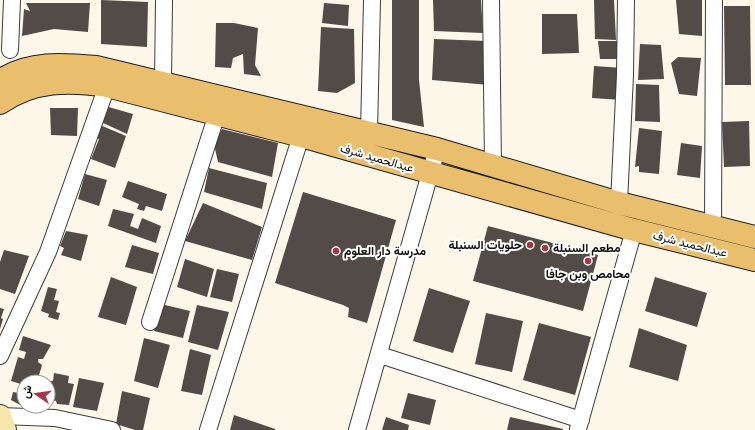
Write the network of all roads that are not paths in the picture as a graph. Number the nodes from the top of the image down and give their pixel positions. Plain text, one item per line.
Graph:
1 (12, 0) edge
2 (164, 0) edge
3 (372, 0) edge
4 (492, 0) edge
5 (626, 0) edge
6 (714, 0) edge
7 (5, 49) edge
8 (24, 69) junction
9 (0, 80) edge
10 (163, 82) junction
11 (107, 86) junction
12 (0, 103) edge
13 (217, 114) junction
14 (370, 132) junction
15 (300, 136) junction
16 (437, 149) junction
17 (493, 165) junction
18 (430, 173) junction
19 (619, 203) junction
20 (713, 226) junction
21 (634, 230) junction
22 (755, 237) edge
23 (755, 260) edge
24 (150, 322) dead end
25 (380, 355) junction
26 (0, 356) edge
27 (0, 416) edge
28 (579, 425) edge
29 (5, 430) edge
30 (112, 430) edge
31 (208, 430) edge
32 (357, 430) edge

1 - 7 street
2 - 10 street
3 - 14 street
4 - 17 street
5 - 19 street
6 - 20 street
7 - 8 street
8 - 9 main road, عبدالحميد شرف
8 - 10 main road, عبدالحميد شرف
10 - 14 main road, عبدالحميد شرف
11 - 12 main road, عبدالحميد شرف
11 - 13 main road, عبدالحميد شرف
11 - 26 street
13 - 15 main road, عبدالحميد شرف
13 - 24 street
14 - 16 main road, عبدالحميد شرف
15 - 18 main road, عبدالحميد شرف
15 - 31 street
16 - 17 main road, عبدالحميد شرف
16 - 18 street
17 - 19 main road, عبدالحميد شرف
18 - 21 main road, عبدالحميد شرف
18 - 25 street
19 - 20 main road, عبدالحميد شرف
20 - 22 main road, عبدالحميد شرف
21 - 23 main road, عبدالحميد شرف
21 - 28 street
25 - 28 street
25 - 32 street
27 - 29 street
27 - 30 street

